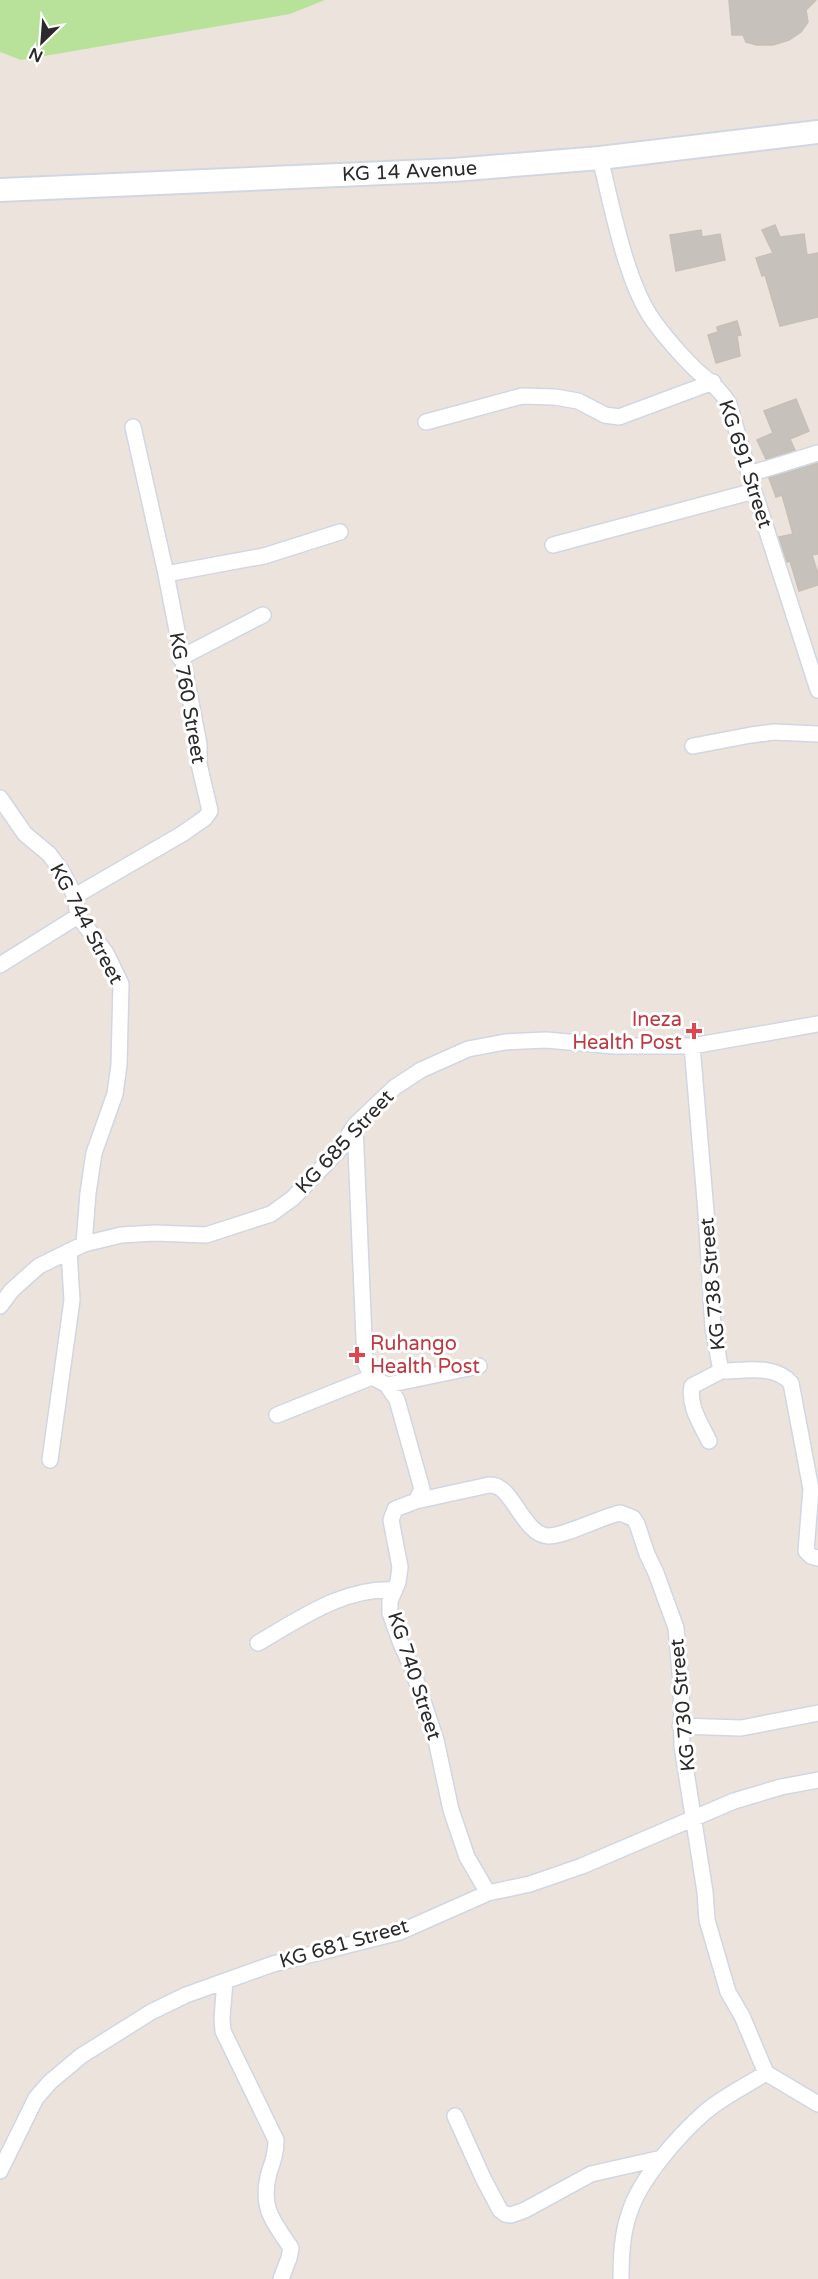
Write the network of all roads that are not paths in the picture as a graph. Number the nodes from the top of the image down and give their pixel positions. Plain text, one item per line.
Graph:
1 (818, 132) edge
2 (600, 158) junction
3 (0, 190) edge
4 (712, 382) junction
5 (426, 422) dead end
6 (133, 427) dead end
7 (818, 453) edge
8 (749, 474) junction
9 (754, 491) junction
10 (340, 532) dead end
11 (553, 544) dead end
12 (166, 574) junction
13 (263, 615) dead end
14 (180, 658) junction
15 (818, 690) edge
16 (818, 734) edge
17 (693, 746) dead end
18 (0, 798) edge
19 (75, 896) junction
20 (78, 916) junction
21 (0, 964) edge
22 (818, 1024) edge
23 (692, 1046) junction
24 (355, 1125) junction
25 (84, 1244) junction
26 (69, 1251) junction
27 (0, 1306) edge
28 (479, 1366) dead end
29 (721, 1371) junction
30 (372, 1377) junction
31 (387, 1385) junction
32 (277, 1414) dead end
33 (710, 1441) dead end
34 (50, 1460) dead end
35 (815, 1489) edge
36 (416, 1501) junction
37 (818, 1558) edge
38 (395, 1590) junction
39 (258, 1643) dead end
40 (818, 1713) edge
41 (680, 1726) junction
42 (818, 1780) edge
43 (694, 1817) junction
44 (488, 1893) junction
45 (225, 1981) junction
46 (766, 2073) junction
47 (818, 2104) edge
48 (455, 2116) dead end
49 (662, 2158) junction
50 (0, 2171) edge
51 (280, 2279) edge
52 (621, 2279) edge

1 - 2 main road, KG 14 Avenue
2 - 3 main road, KG 14 Avenue
2 - 4 street, KG 691 Street
4 - 5 street
4 - 8 street, KG 691 Street
6 - 12 street, KG 760 Street
7 - 8 street
8 - 9 street, KG 691 Street
9 - 11 street
9 - 15 street, KG 691 Street
10 - 12 street
12 - 14 street, KG 760 Street
13 - 14 street
14 - 19 street, KG 760 Street
16 - 17 street
18 - 19 street, KG 744 Street
19 - 20 street, KG 744 Street
20 - 21 street
20 - 25 street, KG 744 Street
22 - 23 street, KG 685 Street
23 - 24 street, KG 685 Street
23 - 29 street, KG 738 Street
24 - 25 street, KG 685 Street
24 - 30 street
25 - 26 street, KG 685 Street
26 - 27 street, KG 685 Street
26 - 34 street
28 - 31 street
29 - 33 street
29 - 35 street, KG 738 Street
30 - 31 street
30 - 32 street
31 - 36 street
35 - 37 street, KG 738 Street
36 - 38 street, KG 740 Street
36 - 41 street, KG 730 Street
38 - 39 street
38 - 44 street, KG 740 Street
40 - 41 street
41 - 43 street, KG 730 Street
42 - 43 street, KG 681 Street
43 - 44 street, KG 681 Street
43 - 46 street, KG 730 Street
44 - 45 street, KG 681 Street
45 - 50 street, KG 681 Street
45 - 51 street
46 - 47 street
46 - 49 street
48 - 49 street
49 - 52 street

